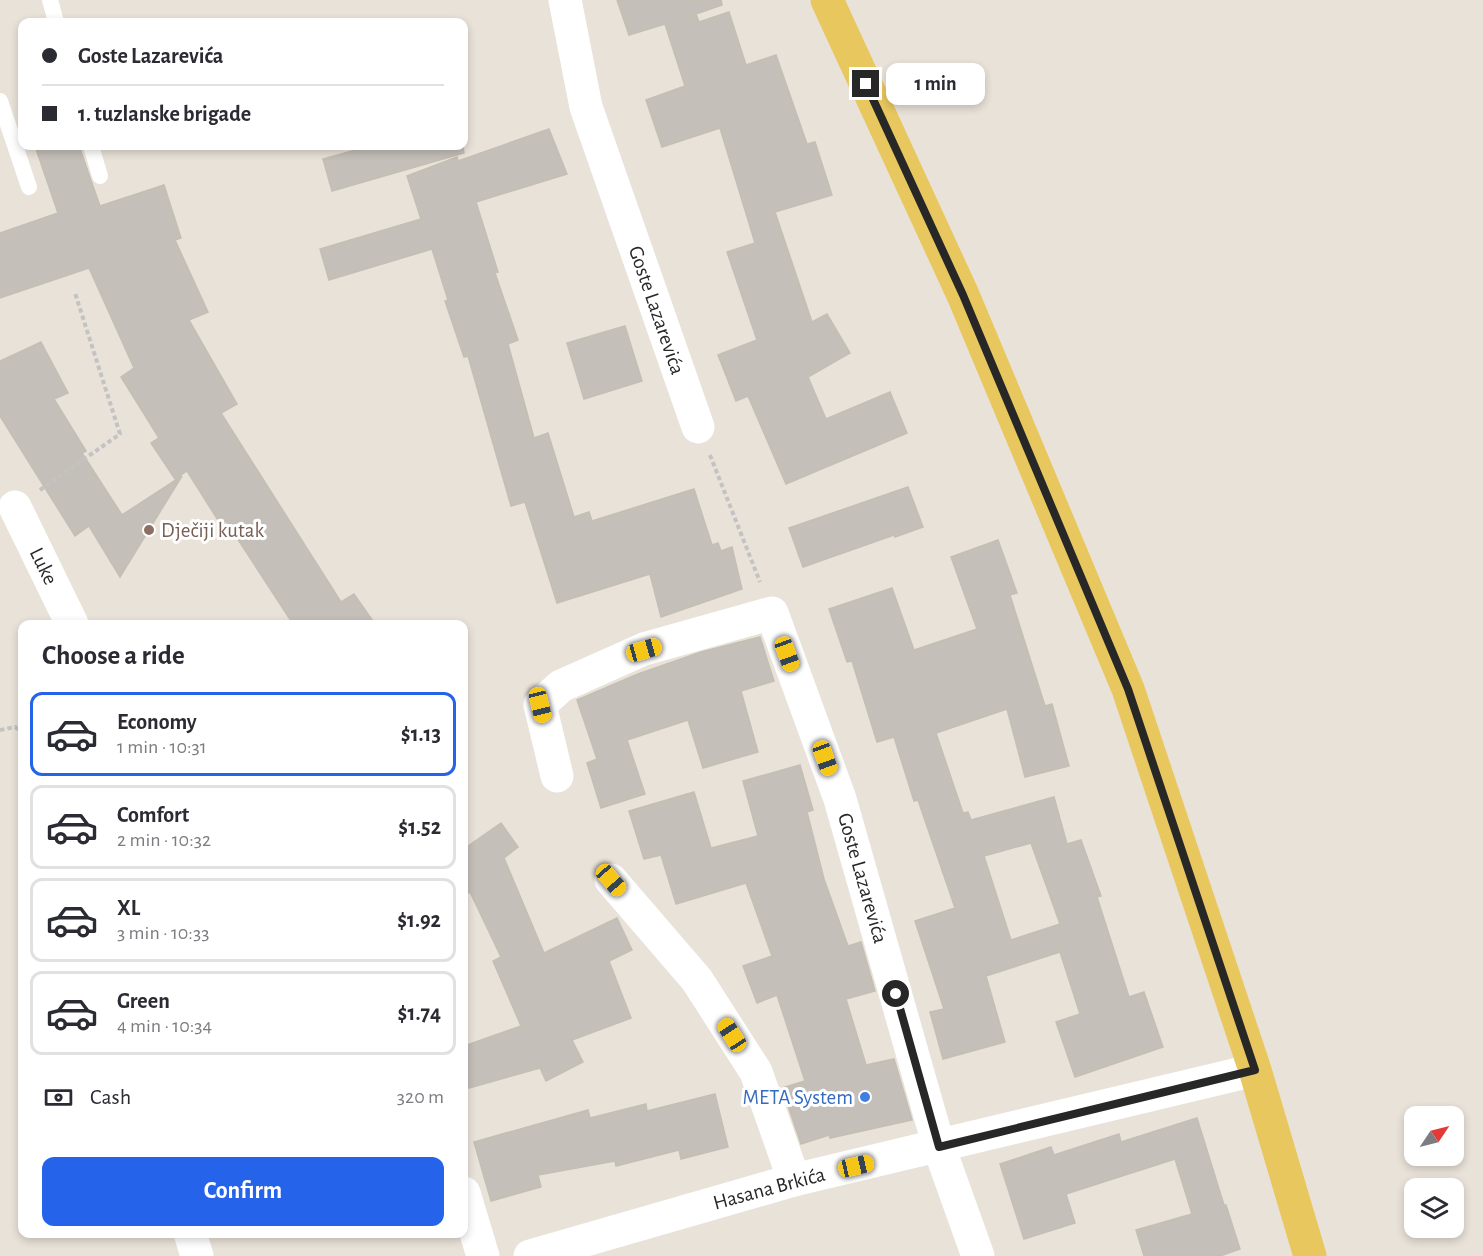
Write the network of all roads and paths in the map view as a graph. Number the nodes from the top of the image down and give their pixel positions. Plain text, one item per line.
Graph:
1 (50, 0) edge
2 (565, 0) edge
3 (827, 0) edge
4 (55, 18) edge
5 (0, 101) edge
6 (92, 150) edge
7 (100, 176) dead end
8 (29, 187) dead end
9 (75, 293) dead end
10 (698, 427) joint
11 (15, 507) joint
12 (772, 613) junction
13 (70, 620) edge
14 (18, 729) edge
15 (0, 730) edge
16 (557, 776) dead end
17 (611, 880) dead end
18 (1255, 1070) junction
19 (939, 1147) junction
20 (794, 1180) junction
21 (468, 1206) edge
22 (192, 1238) edge
23 (197, 1256) edge
24 (483, 1256) edge
25 (530, 1256) edge
26 (978, 1256) edge
27 (1310, 1256) edge

1 - 4 lane
2 - 10 street, Goste Lazarevića
3 - 18 main road
5 - 8 lane
6 - 7 lane
9 - 11 path
10 - 12 path
11 - 13 street, Luke
12 - 16 street
12 - 19 street, Goste Lazarevića
14 - 15 path
17 - 20 street
18 - 19 street, Hasana Brkića
18 - 27 main road
19 - 20 street, Hasana Brkića
19 - 26 street, Goste Lazarevića
20 - 25 street, Hasana Brkića
21 - 24 street
22 - 23 street

